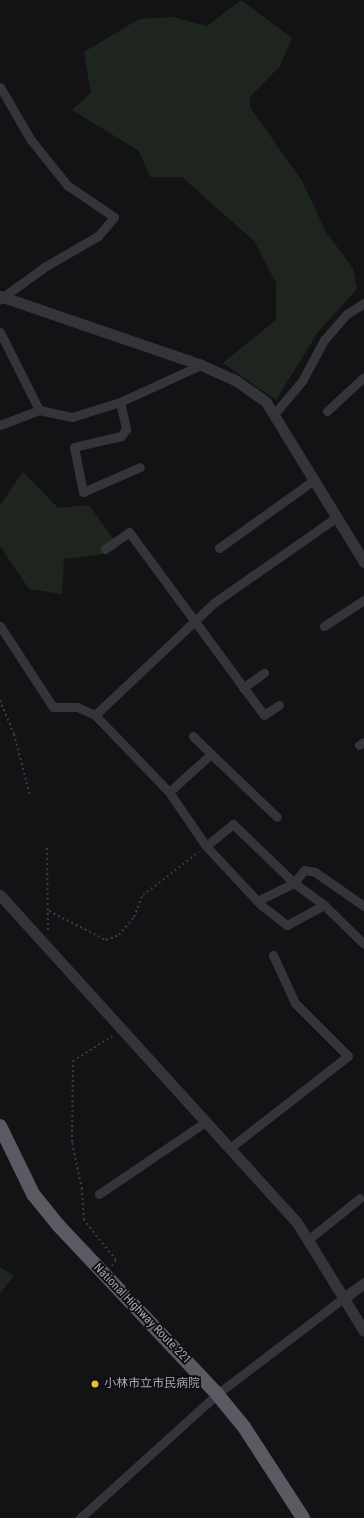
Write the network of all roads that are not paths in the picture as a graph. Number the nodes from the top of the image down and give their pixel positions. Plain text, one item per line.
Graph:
1 (0, 87) edge
2 (1, 298) edge
3 (364, 303) edge
4 (0, 332) edge
5 (201, 365) junction
6 (364, 377) edge
7 (120, 402) junction
8 (39, 410) junction
9 (328, 411) dead end
10 (275, 413) junction
11 (0, 425) edge
12 (140, 467) dead end
13 (314, 480) junction
14 (337, 517) junction
15 (219, 548) dead end
16 (105, 549) dead end
17 (363, 557) edge
18 (364, 600) edge
19 (193, 623) junction
20 (0, 626) edge
21 (324, 626) dead end
22 (264, 673) dead end
23 (243, 688) junction
24 (278, 705) dead end
25 (95, 715) junction
26 (193, 736) dead end
27 (211, 754) junction
28 (169, 792) junction
29 (277, 817) dead end
30 (206, 846) junction
31 (294, 882) junction
32 (0, 895) edge
33 (257, 901) junction
34 (324, 905) junction
35 (364, 906) edge
36 (364, 944) edge
37 (273, 956) dead end
38 (208, 1121) junction
39 (0, 1126) edge
40 (231, 1147) junction
41 (99, 1194) dead end
42 (360, 1198) dead end
43 (309, 1239) junction
44 (364, 1283) edge
45 (345, 1297) junction
46 (364, 1331) edge
47 (217, 1394) junction
48 (80, 1518) edge
49 (303, 1518) edge

1 - 2 street
2 - 5 street
3 - 10 street
4 - 8 street
5 - 7 street
5 - 10 street
6 - 9 street
7 - 8 street
7 - 12 street
8 - 11 street
10 - 13 street
13 - 14 street
13 - 15 street
14 - 17 street
14 - 19 street
16 - 19 street
18 - 21 street
19 - 23 street
19 - 25 street
20 - 25 street
22 - 23 street
23 - 24 street
25 - 28 street
26 - 27 street
27 - 28 street
27 - 29 street
28 - 30 street
30 - 31 street
30 - 33 street
31 - 33 street
31 - 34 street
31 - 35 street
32 - 38 street
33 - 34 street
34 - 36 street
37 - 40 street
38 - 40 street
38 - 41 street
39 - 47 highway, National Highway Route 221
40 - 43 street
42 - 43 street
43 - 45 street
44 - 45 street
45 - 46 street
45 - 47 street
47 - 48 street
47 - 49 highway, National Highway Route 221

